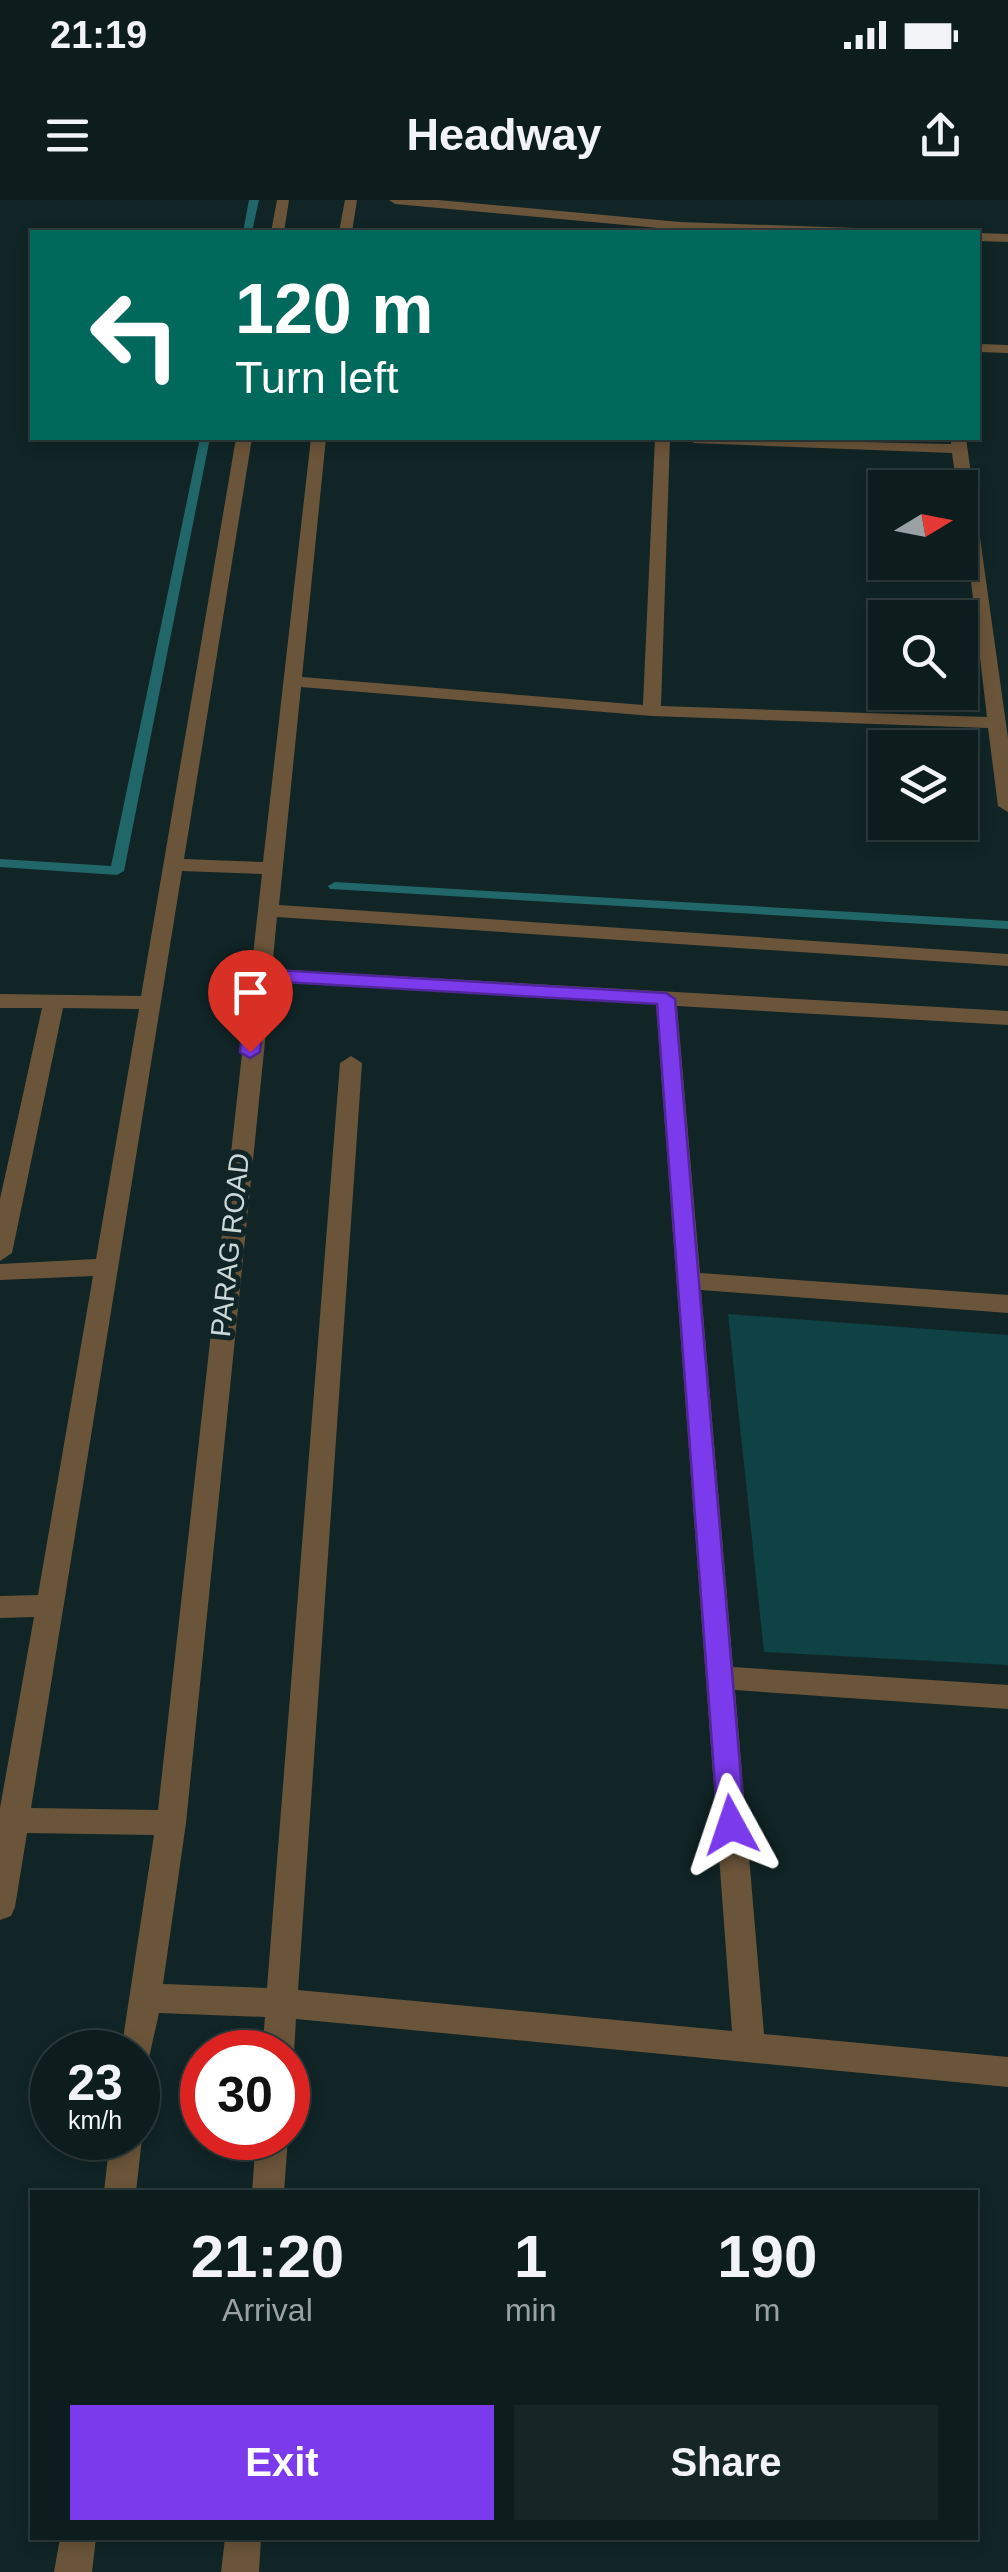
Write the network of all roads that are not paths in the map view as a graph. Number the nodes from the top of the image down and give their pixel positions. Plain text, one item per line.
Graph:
1 (284, 200) edge
2 (351, 200) edge
3 (396, 200) edge
4 (679, 229) edge
5 (278, 230) edge
6 (346, 230) edge
7 (738, 230) edge
8 (980, 237) edge
9 (1008, 238) edge
10 (980, 348) edge
11 (1008, 349) edge
12 (244, 440) edge
13 (318, 440) edge
14 (664, 440) edge
15 (800, 440) edge
16 (958, 443) edge
17 (291, 681) junction
18 (652, 711) junction
19 (996, 723) junction
20 (1008, 806) edge
21 (174, 865) junction
22 (270, 868) junction
23 (265, 910) junction
24 (1008, 960) edge
25 (258, 975) junction
26 (666, 999) junction
27 (0, 1002) edge
28 (54, 1002) junction
29 (152, 1003) junction
30 (1008, 1018) edge
31 (351, 1064) dead end
32 (0, 1254) edge
33 (109, 1268) junction
34 (0, 1272) edge
35 (688, 1281) junction
36 (1008, 1304) edge
37 (26, 1606) edge
38 (720, 1677) junction
39 (1008, 1698) edge
40 (7, 1820) edge
41 (170, 1823) junction
42 (0, 1907) edge
43 (144, 1998) junction
44 (282, 2002) junction
45 (140, 2030) edge
46 (280, 2030) edge
47 (749, 2047) junction
48 (1008, 2072) edge
49 (124, 2160) edge
50 (270, 2160) edge
51 (120, 2190) edge
52 (268, 2190) edge
53 (78, 2540) edge
54 (242, 2540) edge
55 (74, 2572) edge
56 (240, 2572) edge

1 - 5 street
2 - 6 street
3 - 4 street
4 - 7 street
8 - 9 street
10 - 11 street
12 - 21 street
13 - 17 street, PARAG ROAD
14 - 18 street
15 - 16 street
16 - 19 street
17 - 18 street
17 - 22 street, PARAG ROAD
18 - 19 street
19 - 20 street
21 - 22 street
21 - 29 street
22 - 23 street, PARAG ROAD
23 - 24 street
23 - 25 street, PARAG ROAD
25 - 26 street
25 - 41 street, PARAG ROAD
26 - 30 street
26 - 35 street
27 - 28 street
28 - 29 street
28 - 32 street
29 - 33 street
31 - 44 street
33 - 34 street
33 - 37 street
35 - 36 street
35 - 38 street
37 - 40 street
38 - 39 street
38 - 47 street
40 - 41 street
40 - 42 street
41 - 43 street, PARAG ROAD
43 - 44 street
43 - 45 street, PARAG ROAD
44 - 46 street
44 - 47 street
47 - 48 street
49 - 51 street
50 - 52 street
53 - 55 street
54 - 56 street

